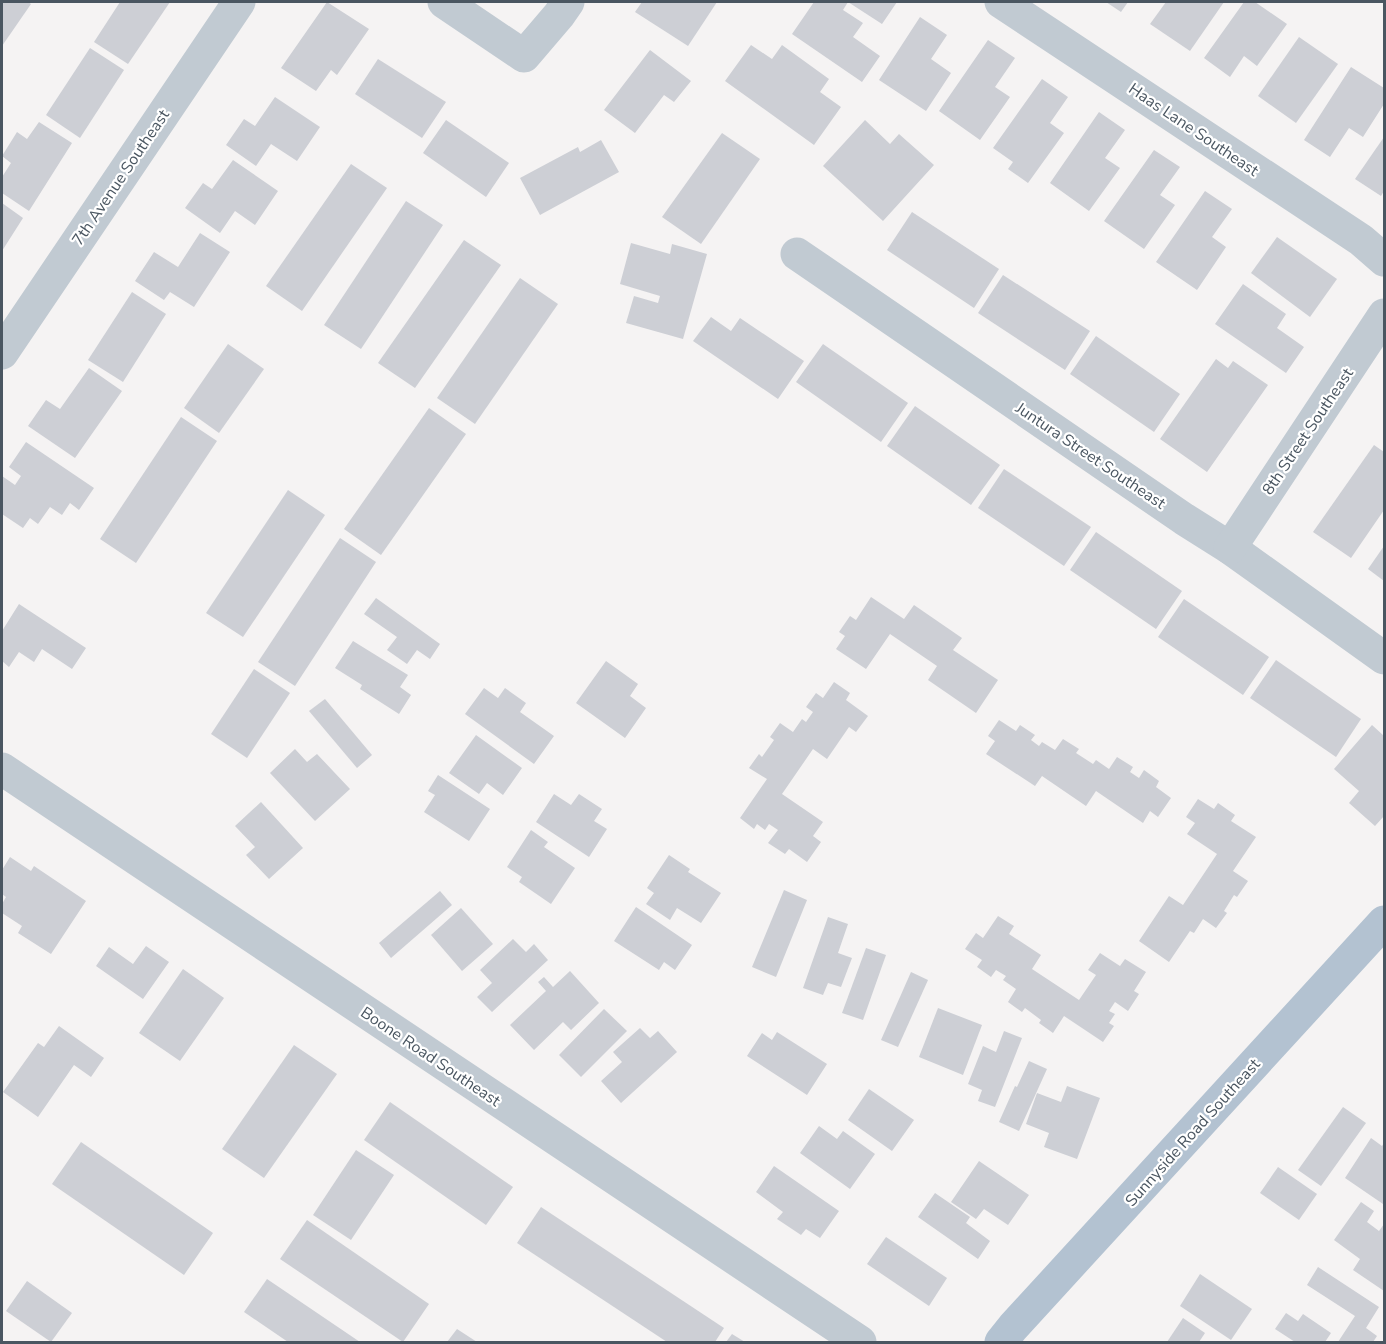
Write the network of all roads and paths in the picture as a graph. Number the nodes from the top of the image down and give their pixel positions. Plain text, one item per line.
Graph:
1 (239, 2) edge
2 (444, 2) edge
3 (568, 2) edge
4 (1001, 2) edge
5 (797, 254) dead end
6 (1384, 260) edge
7 (1384, 315) edge
8 (2, 353) edge
9 (1230, 548) junction
10 (1384, 658) edge
11 (2, 769) edge
12 (1384, 922) edge
13 (860, 1342) edge
14 (1001, 1342) edge

1 - 8 street, 7th Avenue Southeast
2 - 3 street
4 - 6 street, Haas Lane Southeast
5 - 9 street, Juntura Street Southeast
7 - 9 street, 8th Street Southeast
9 - 10 street, Juntura Street Southeast
11 - 13 street, Boone Road Southeast
12 - 14 main road, Sunnyside Road Southeast

